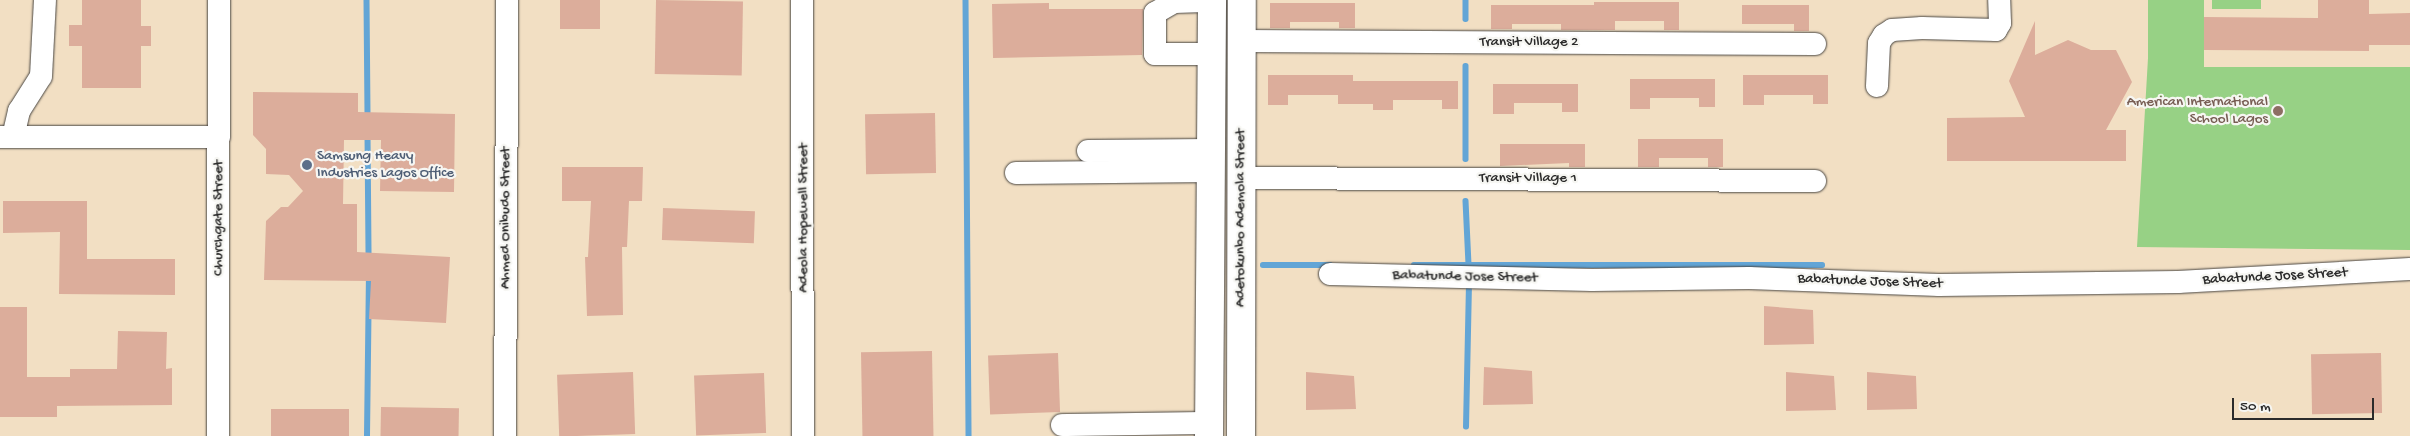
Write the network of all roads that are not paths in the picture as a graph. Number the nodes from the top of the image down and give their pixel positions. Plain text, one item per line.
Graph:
1 (45, 0) edge
2 (219, 0) edge
3 (507, 0) edge
4 (802, 0) edge
5 (1242, 0) edge
6 (1999, 0) edge
7 (1212, 1) edge
8 (1242, 41) junction
9 (1815, 44) dead end
10 (1211, 54) junction
11 (1877, 86) dead end
12 (6, 137) edge
13 (220, 137) junction
14 (1088, 151) dead end
15 (1210, 161) junction
16 (1016, 172) dead end
17 (1240, 178) junction
18 (1815, 181) dead end
19 (2410, 269) edge
20 (1330, 274) dead end
21 (1062, 425) dead end
22 (1209, 430) edge
23 (218, 436) edge
24 (505, 436) edge
25 (803, 436) edge
26 (1240, 436) edge

1 - 12 street
2 - 13 street, Churchgate Street
3 - 24 street, Ahmed Onibudo Street
4 - 25 street, Adeola Hopewell Street
5 - 8 main road, Adetokunbo Ademola Street
6 - 11 street
7 - 10 main road, Adetokunbo Ademola Street
7 - 10 street
8 - 9 street, Transit Village 2
8 - 17 main road, Adetokunbo Ademola Street
10 - 15 main road, Adetokunbo Ademola Street
12 - 13 street
13 - 23 street, Churchgate Street
14 - 15 street
15 - 16 street
15 - 22 main road, Adetokunbo Ademola Street
17 - 18 street, Transit Village 1
17 - 26 main road, Adetokunbo Ademola Street
19 - 20 street, Babatunde Jose Street
21 - 22 street

